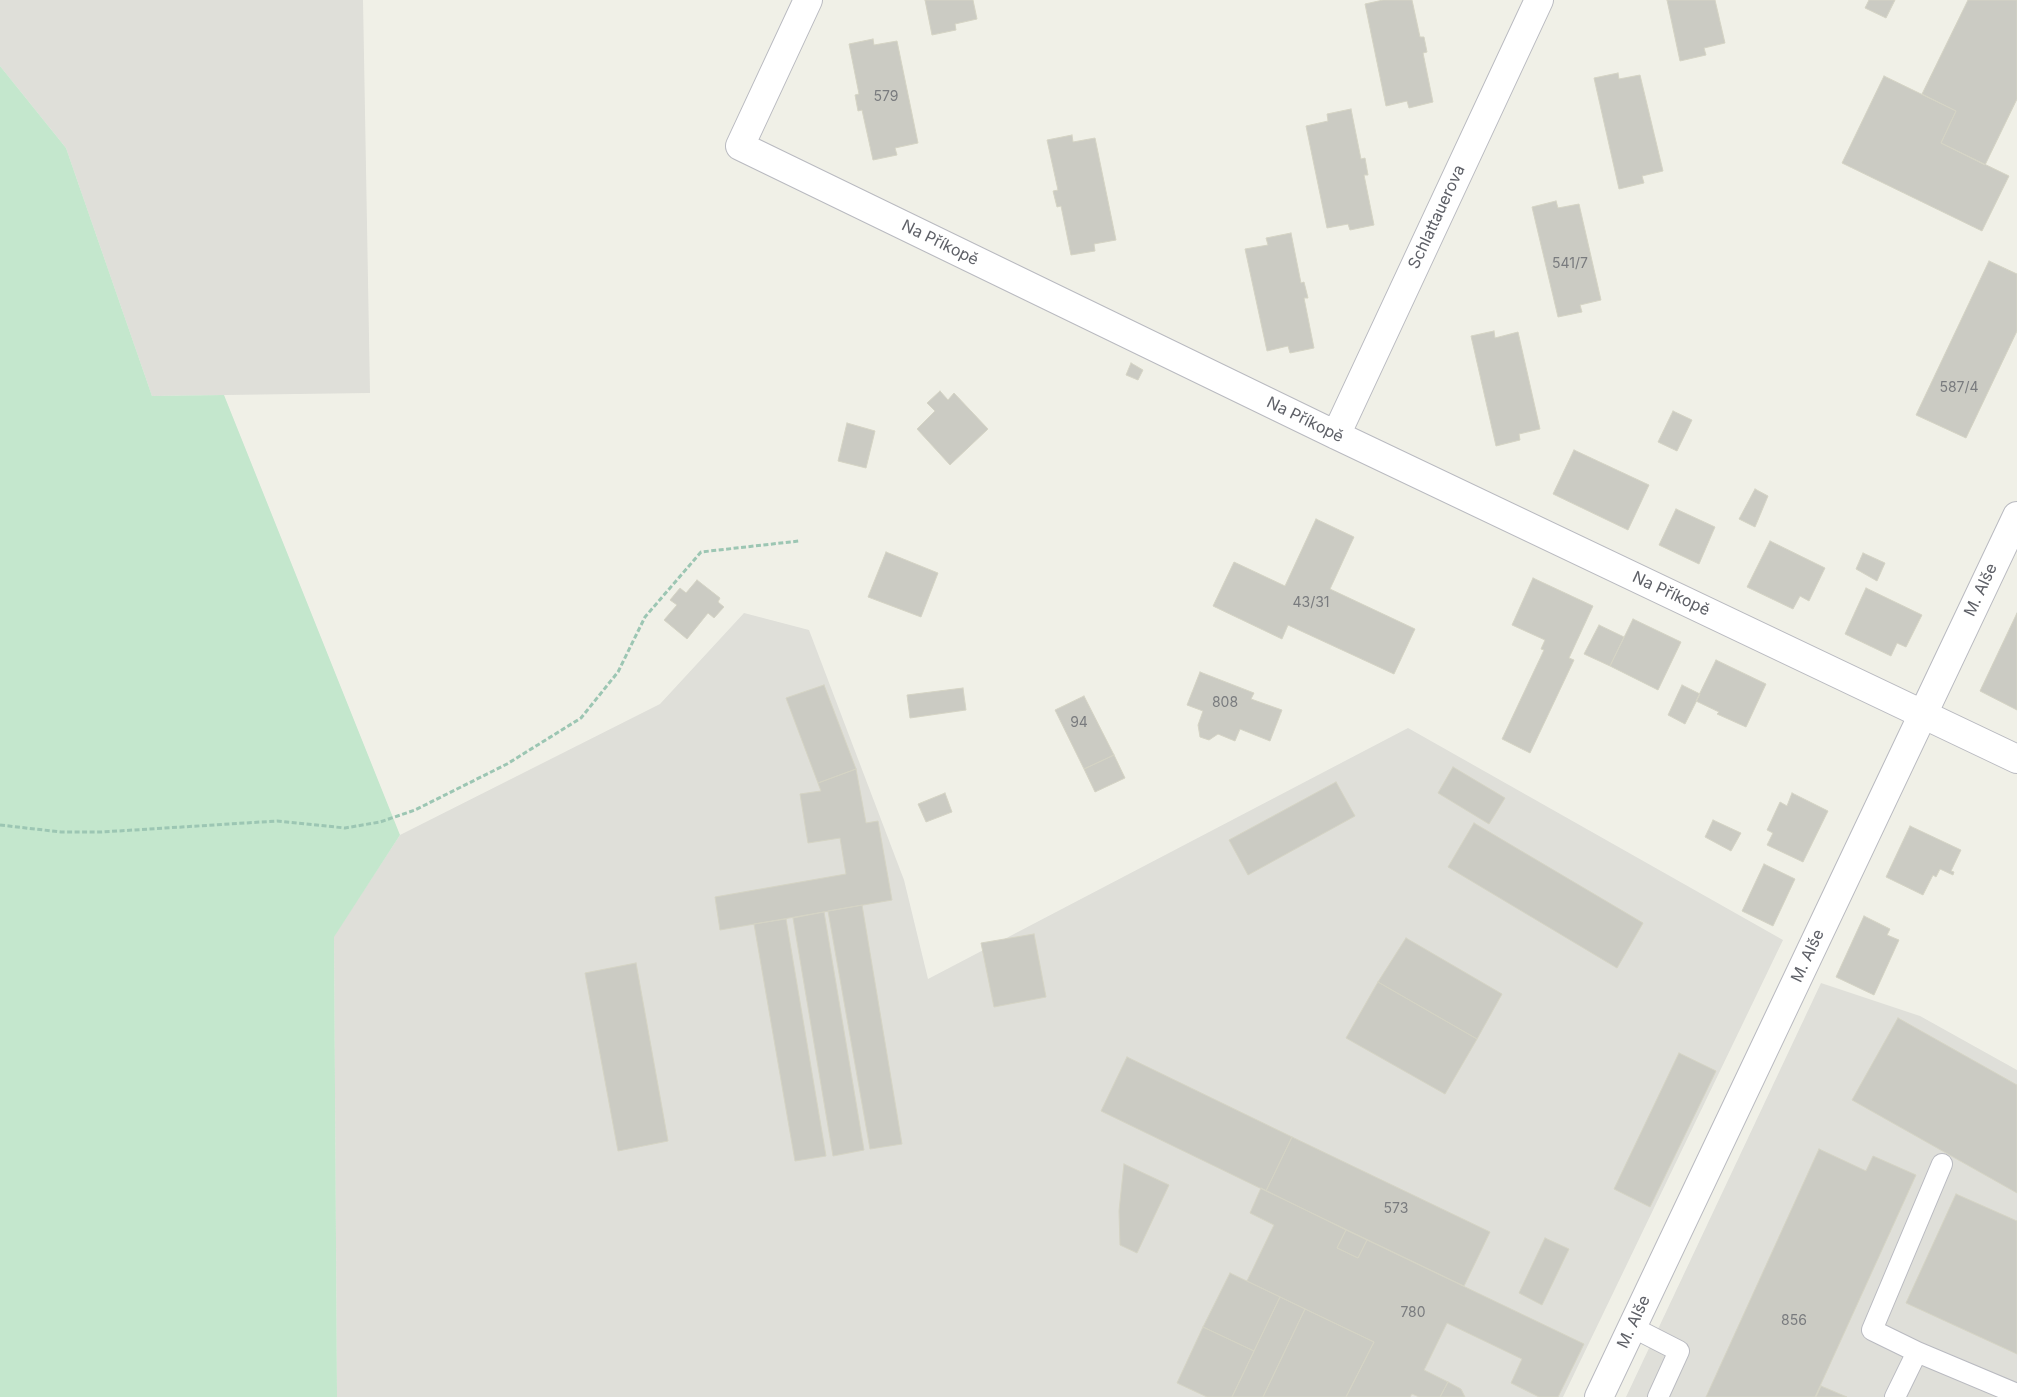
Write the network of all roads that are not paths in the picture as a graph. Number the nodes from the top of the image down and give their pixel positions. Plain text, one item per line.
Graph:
1 (808, 0) edge
2 (1539, 0) edge
3 (1336, 435) junction
4 (2017, 516) edge
5 (1923, 714) junction
6 (2017, 759) edge
7 (1942, 1164) dead end
8 (1632, 1327) junction
9 (1917, 1352) junction
10 (2017, 1394) edge
11 (1599, 1397) edge
12 (1658, 1397) edge
13 (1895, 1397) edge

1 - 3 street, Na Příkopě
2 - 3 street, Schlattauerova
3 - 5 street, Na Příkopě
4 - 5 street, M. Alše
5 - 6 street, Na Příkopě
5 - 8 street, M. Alše
7 - 9 lane
8 - 11 street, M. Alše
8 - 12 lane
9 - 10 lane
9 - 13 lane

